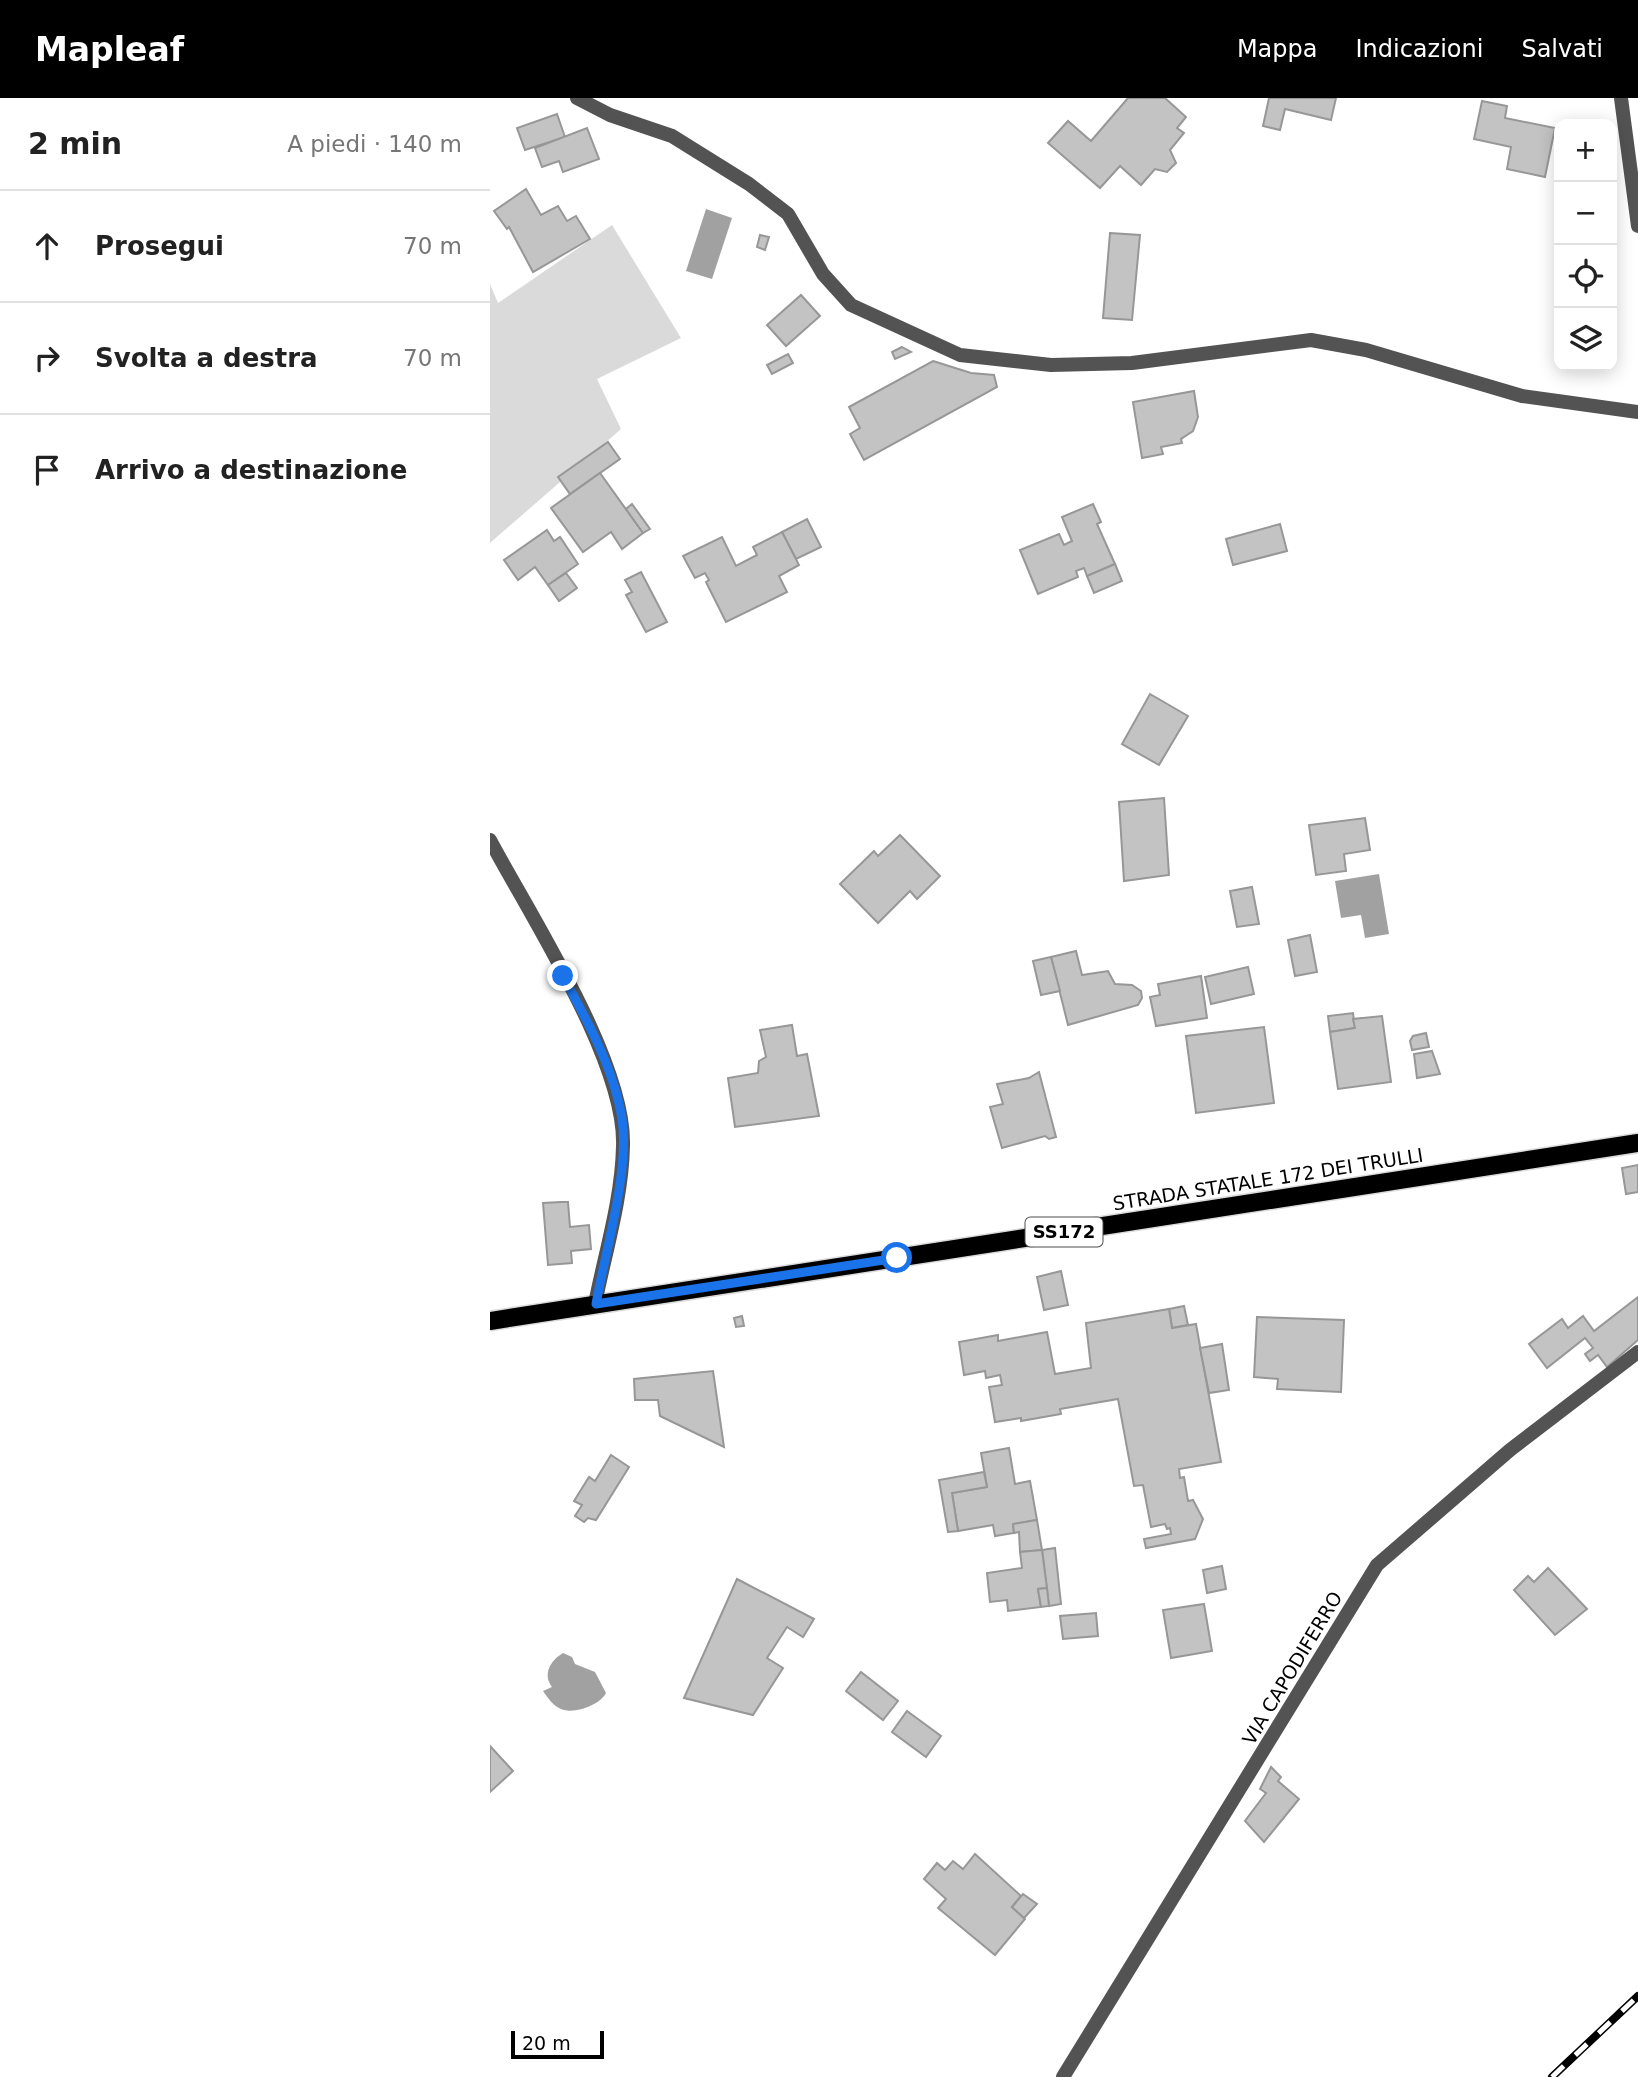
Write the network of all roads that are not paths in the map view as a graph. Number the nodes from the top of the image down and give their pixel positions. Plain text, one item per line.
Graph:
1 (576, 98) edge
2 (1621, 98) edge
3 (1638, 226) edge
4 (1638, 412) edge
5 (490, 840) edge
6 (1638, 1143) edge
7 (596, 1304) junction
8 (490, 1321) edge
9 (1638, 1352) edge
10 (1063, 2077) edge

1 - 4 street
2 - 3 street
5 - 7 street
6 - 7 main road, STRADA STATALE 172 DEI TRULLI / SS172
7 - 8 main road, STRADA STATALE 172 DEI TRULLI / SS172
9 - 10 street, VIA CAPODIFERRO

